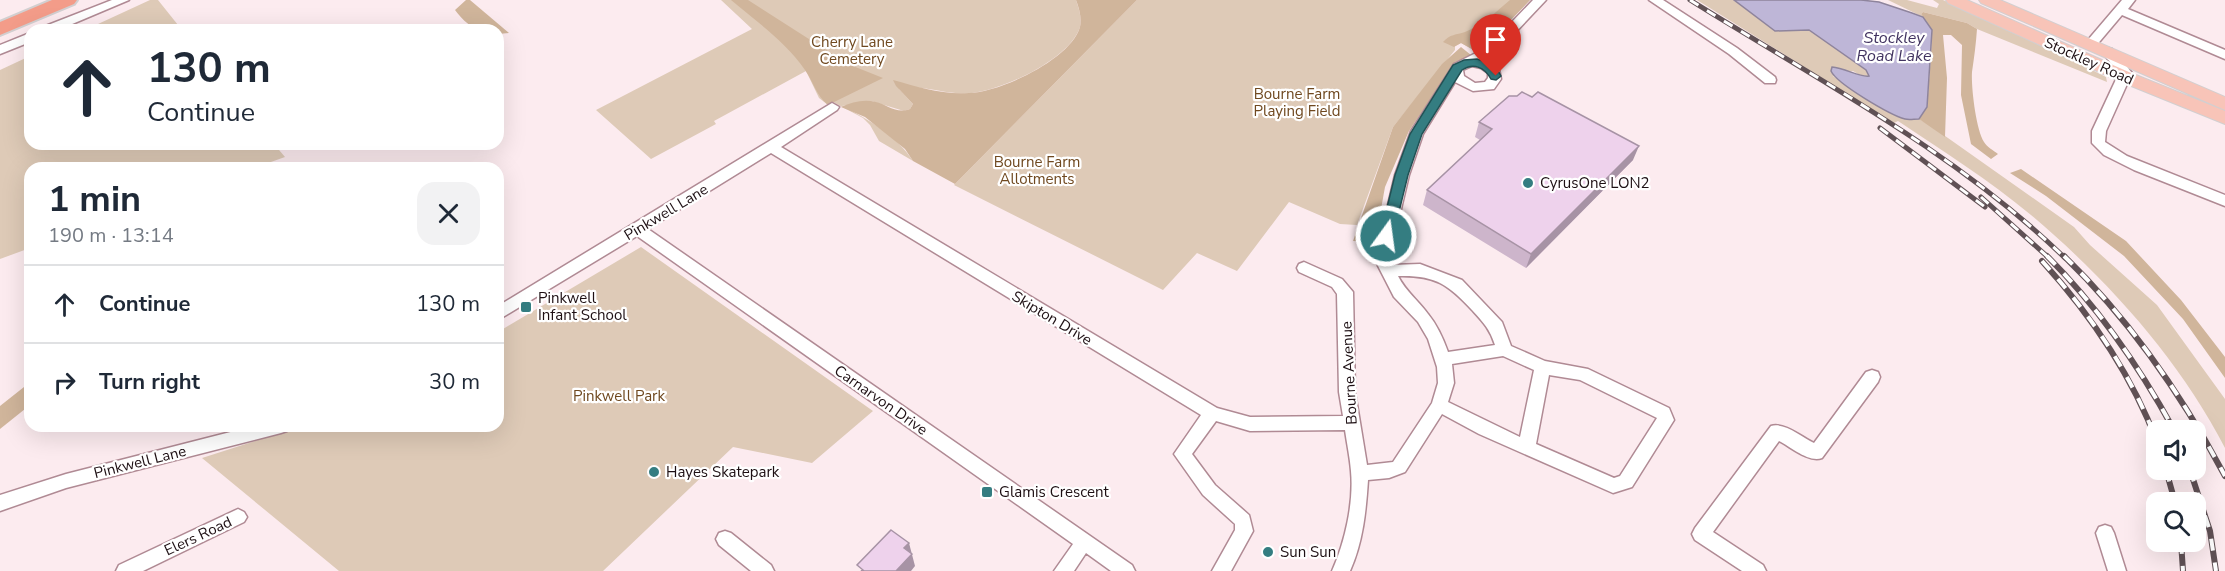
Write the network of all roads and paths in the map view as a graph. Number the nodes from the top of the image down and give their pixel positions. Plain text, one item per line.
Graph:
1 (33, 0) edge
2 (68, 0) edge
3 (123, 0) edge
4 (1540, 0) edge
5 (1654, 0) edge
6 (1954, 0) edge
7 (1987, 0) edge
8 (2125, 5) edge
9 (0, 14) edge
10 (62, 24) edge
11 (0, 29) edge
12 (24, 40) edge
13 (2091, 44) junction
14 (0, 50) edge
15 (1492, 50) junction
16 (2108, 52) junction
17 (2225, 55) edge
18 (1469, 62) junction
19 (1485, 65) junction
20 (1456, 72) junction
21 (2125, 77) junction
22 (1770, 80) dead end
23 (1470, 86) junction
24 (1441, 94) junction
25 (2225, 104) edge
26 (832, 107) dead end
27 (2225, 118) edge
28 (771, 147) junction
29 (2225, 201) edge
30 (638, 229) junction
31 (1304, 268) dead end
32 (1389, 271) junction
33 (504, 310) edge
34 (1504, 350) junction
35 (1444, 363) junction
36 (1543, 367) junction
37 (1872, 377) dead end
38 (1439, 405) junction
39 (1212, 414) junction
40 (1352, 423) junction
41 (258, 432) edge
42 (1527, 446) junction
43 (1360, 473) junction
44 (0, 503) edge
45 (238, 517) dead end
46 (2105, 533) dead end
47 (725, 539) dead end
48 (1084, 542) junction
49 (132, 570) edge
50 (765, 571) edge
51 (1063, 571) edge
52 (1126, 571) edge
53 (1221, 571) edge
54 (1341, 571) edge
55 (1756, 571) edge
56 (2117, 571) edge

1 - 9 highway
2 - 11 highway
3 - 10 street
4 - 15 street
5 - 22 street
6 - 21 main road, Stockley Road
7 - 13 main road, Stockley Road
8 - 13 street
8 - 17 street
12 - 14 street
13 - 16 main road, Stockley Road
15 - 18 street
15 - 19 street
16 - 21 street
16 - 25 main road, Stockley Road
18 - 19 street
18 - 20 street
19 - 23 street
20 - 23 street
20 - 24 street
21 - 27 main road, Stockley Road
21 - 29 street
23 - 24 street
24 - 32 street
26 - 28 street, Pinkwell Lane
28 - 30 street, Pinkwell Lane
28 - 39 street, Skipton Drive
30 - 33 street, Pinkwell Lane
30 - 48 street, Carnarvon Drive
31 - 40 street, Bourne Avenue
32 - 34 street
32 - 35 street
34 - 35 street
34 - 36 street
35 - 38 street
36 - 42 street
36 - 42 street
37 - 55 street
38 - 42 street
38 - 43 street
39 - 40 street, Skipton Drive
39 - 53 street
40 - 43 street, Bourne Avenue
41 - 44 street, Pinkwell Lane
43 - 54 street, Bourne Avenue
45 - 49 street, Elers Road
46 - 56 street
47 - 50 street
48 - 51 street
48 - 52 street, Carnarvon Drive

